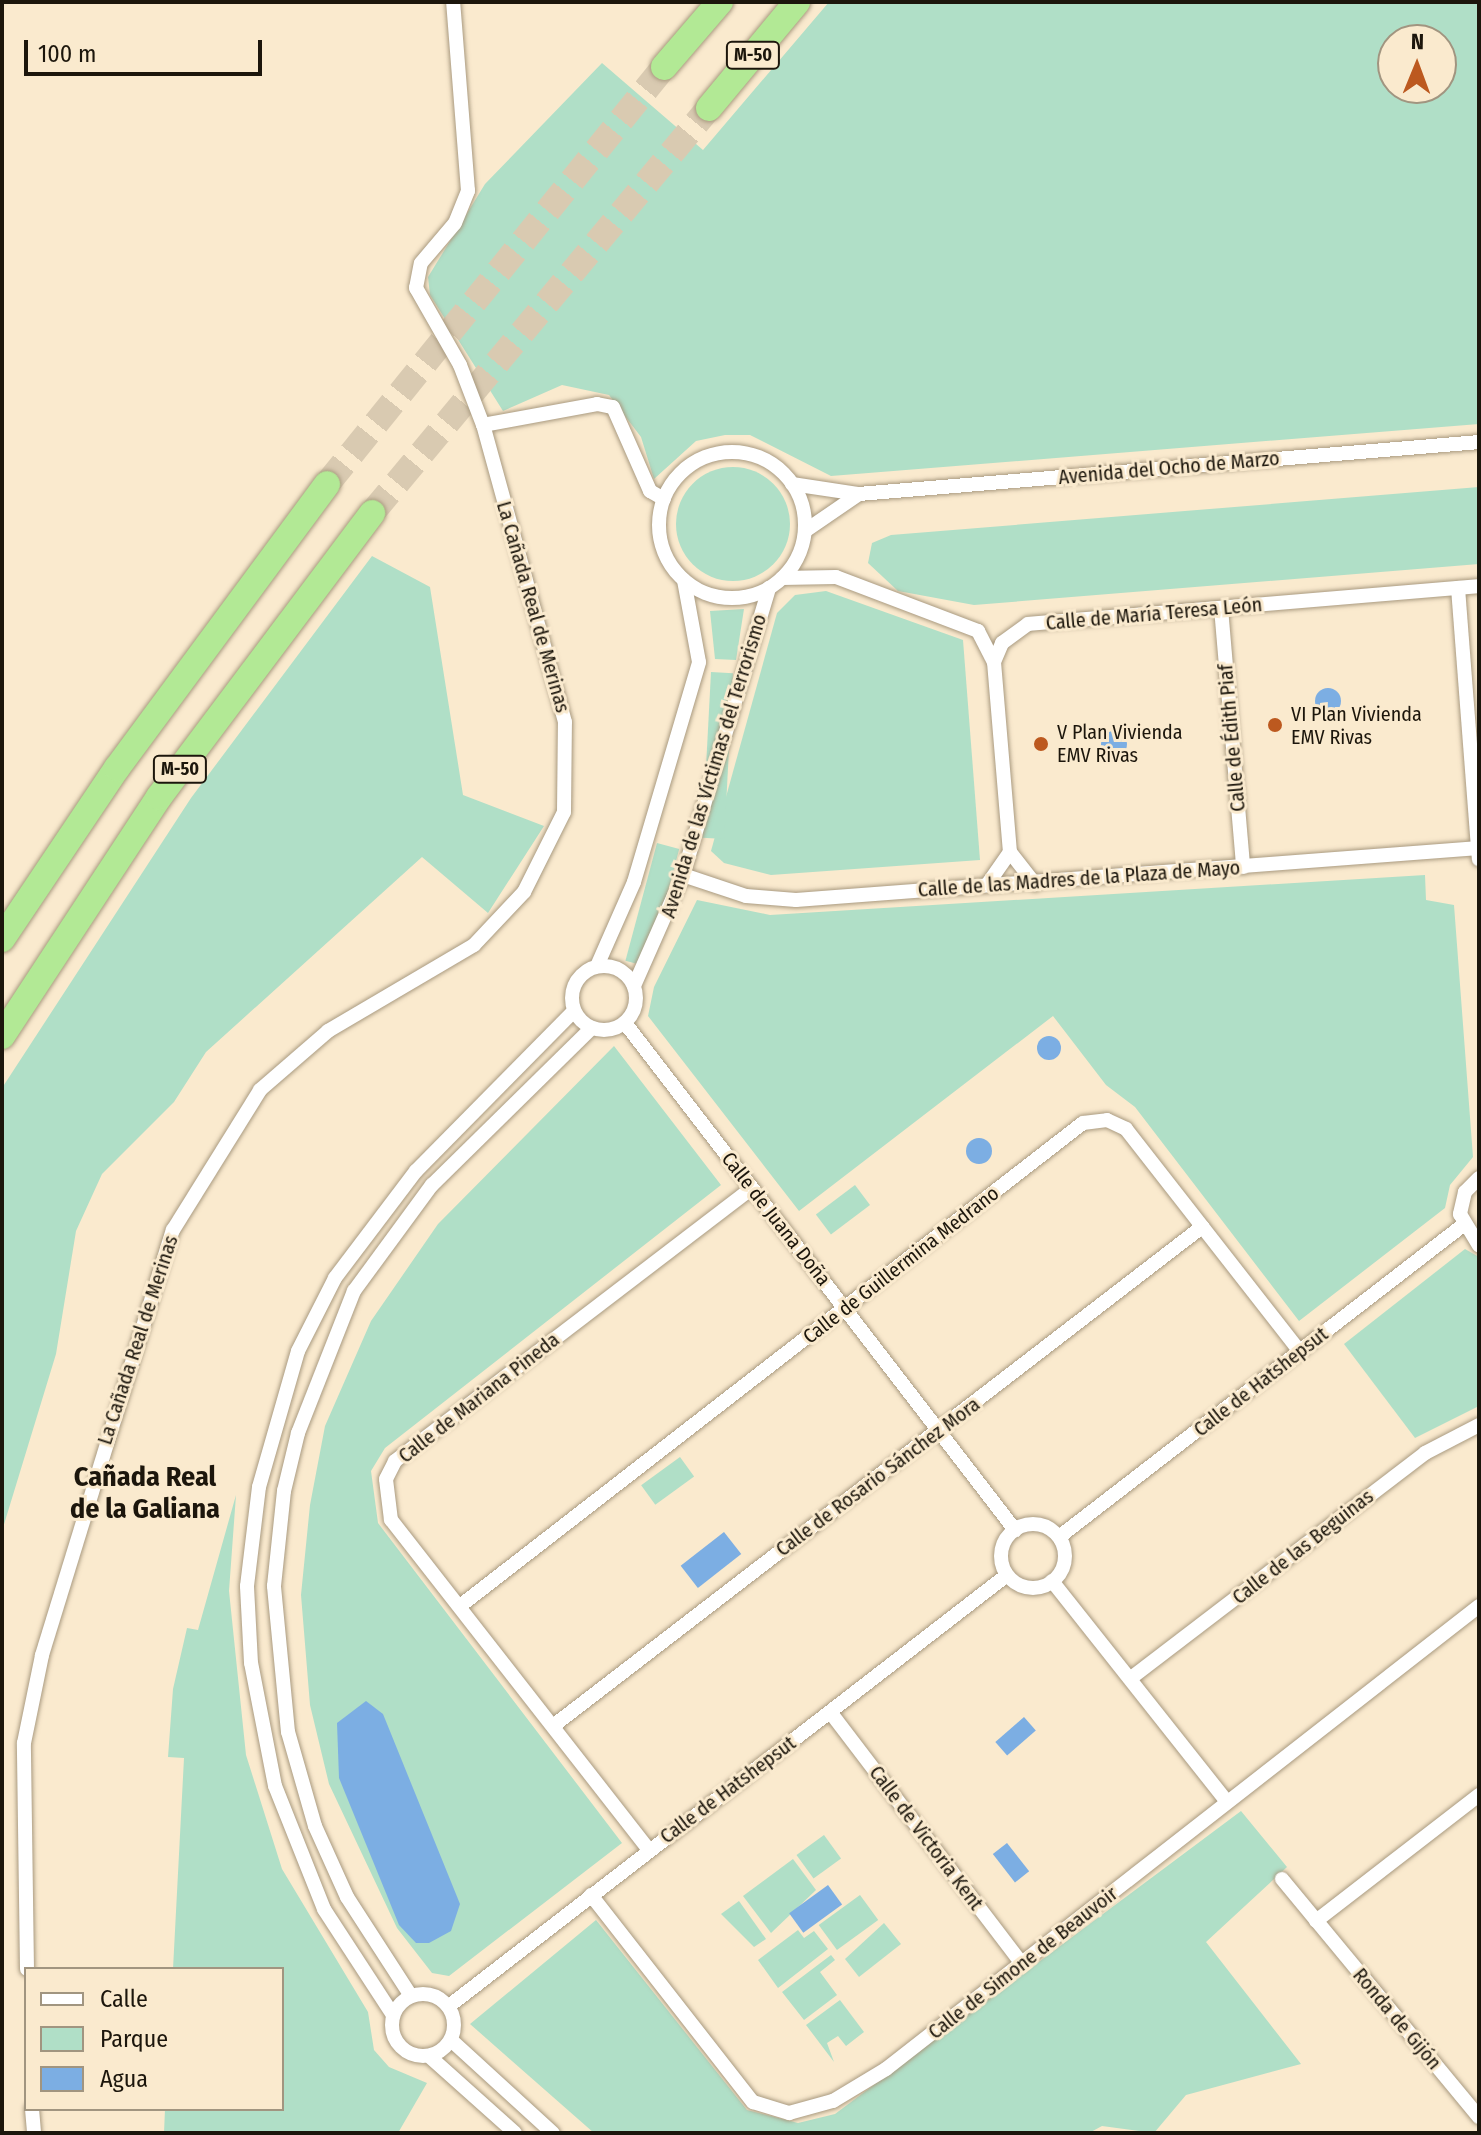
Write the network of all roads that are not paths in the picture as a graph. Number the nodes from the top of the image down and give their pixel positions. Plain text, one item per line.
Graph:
1 (453, 2) edge
2 (720, 2) edge
3 (797, 2) edge
4 (664, 67) tunnel mouth
5 (709, 108) tunnel mouth
6 (483, 425) junction
7 (1479, 442) edge
8 (327, 484) tunnel mouth
9 (792, 484) junction
10 (859, 494) junction
11 (664, 499) junction
12 (372, 513) tunnel mouth
13 (805, 531) junction
14 (782, 578) junction
15 (684, 580) junction
16 (1479, 586) edge
17 (769, 588) junction
18 (1458, 588) junction
19 (1221, 608) junction
20 (994, 662) junction
21 (1479, 848) edge
22 (1010, 852) junction
23 (1479, 859) edge
24 (1243, 867) junction
25 (683, 875) junction
26 (1035, 884) junction
27 (987, 885) junction
28 (2, 939) edge
29 (597, 966) junction
30 (634, 986) junction
31 (574, 1011) junction
32 (625, 1023) junction
33 (592, 1028) junction
34 (2, 1036) edge
35 (1479, 1178) edge
36 (752, 1188) junction
37 (1462, 1226) junction
38 (1202, 1227) junction
39 (1479, 1246) edge
40 (845, 1308) junction
41 (1300, 1352) junction
42 (1479, 1425) edge
43 (939, 1430) junction
44 (1015, 1530) junction
45 (1059, 1537) junction
46 (1007, 1575) junction
47 (1052, 1581) junction
48 (460, 1606) junction
49 (1479, 1606) edge
50 (1131, 1678) junction
51 (831, 1713) junction
52 (553, 1726) junction
53 (1479, 1795) edge
54 (1225, 1799) junction
55 (649, 1850) junction
56 (1282, 1879) dead end
57 (591, 1895) junction
58 (1316, 1921) junction
59 (1022, 1964) junction
60 (27, 1967) edge
61 (411, 1996) junction
62 (449, 2006) junction
63 (393, 2015) junction
64 (451, 2040) junction
65 (429, 2056) junction
66 (32, 2111) edge
67 (1479, 2117) edge
68 (34, 2133) edge
69 (515, 2133) edge
70 (553, 2133) edge

1 - 6 street, La Cañada Real de Merinas
2 - 4 highway, M-50
3 - 5 highway, M-50
6 - 11 street
6 - 60 street, La Cañada Real de Merinas
7 - 10 street, Avenida del Ocho de Marzo
8 - 28 highway, M-50
9 - 10 street, Avenida del Ocho de Marzo
9 - 11 street
9 - 13 street
10 - 13 street, Avenida del Ocho de Marzo
11 - 15 street
12 - 34 highway, M-50
13 - 14 street
14 - 17 street
14 - 20 street
15 - 17 street
15 - 29 street
16 - 18 street, Calle de María Teresa León
17 - 25 street, Avenida de las Víctimas del Terrorismo
18 - 19 street, Calle de María Teresa León
18 - 21 street
19 - 20 street, Calle de María Teresa León
19 - 24 street, Calle de Édith Piaf
20 - 22 street
21 - 23 street
21 - 24 street, Calle de las Madres de la Plaza de Mayo
22 - 26 street
22 - 27 street
24 - 26 street, Calle de las Madres de la Plaza de Mayo
25 - 27 street, Calle de las Madres de la Plaza de Mayo
25 - 30 street, Avenida de las Víctimas del Terrorismo
26 - 27 street, Calle de las Madres de la Plaza de Mayo
29 - 30 street
29 - 31 street
30 - 32 street
31 - 33 street
31 - 63 street
32 - 33 street
32 - 36 street, Calle de Juana Doña
33 - 61 street
35 - 37 street
36 - 40 street, Calle de Juana Doña
36 - 48 street, Calle de Mariana Pineda
37 - 39 street
37 - 41 street, Calle de Hatshepsut
38 - 40 street, Calle de Guillermina Medrano
38 - 41 street, Calle de Guillermina Medrano
38 - 43 street, Calle de Rosario Sánchez Mora
40 - 43 street, Calle de Juana Doña
40 - 48 street, Calle de Guillermina Medrano
41 - 45 street, Calle de Hatshepsut
42 - 50 street, Calle de las Beguinas
43 - 44 street, Calle de Juana Doña
43 - 52 street, Calle de Rosario Sánchez Mora
44 - 45 street
44 - 46 street
45 - 47 street
46 - 47 street
46 - 51 street, Calle de Hatshepsut
47 - 50 street
48 - 52 street, Calle de Mariana Pineda
49 - 54 street, Calle de Simone de Beauvoir
50 - 54 street
51 - 55 street, Calle de Hatshepsut
51 - 59 street, Calle de Victoria Kent
52 - 55 street, Calle de Mariana Pineda
53 - 58 street
54 - 59 street, Calle de Simone de Beauvoir
55 - 57 street, Calle de Hatshepsut
56 - 58 street, Ronda de Gijón
57 - 59 street, Calle de Simone de Beauvoir
57 - 62 street, Calle de Hatshepsut
58 - 67 street, Ronda de Gijón
61 - 62 street
61 - 63 street
62 - 64 street
63 - 65 street
64 - 65 street
64 - 70 street
65 - 69 street
66 - 68 street

